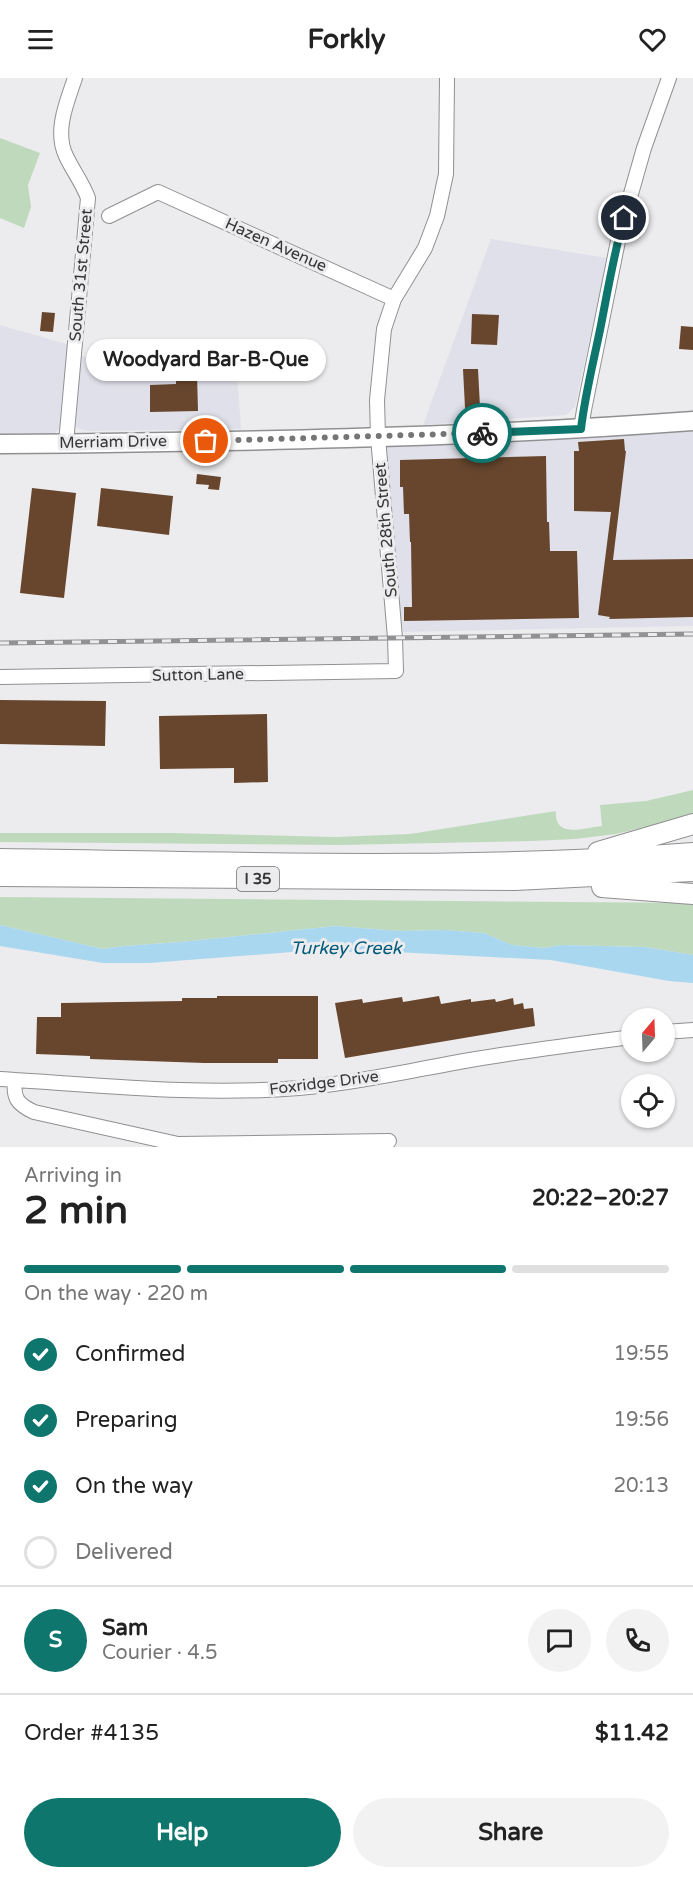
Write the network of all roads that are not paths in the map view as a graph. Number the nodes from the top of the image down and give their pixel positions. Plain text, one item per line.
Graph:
1 (75, 78) edge
2 (447, 78) edge
3 (669, 78) edge
4 (109, 216) dead end
5 (394, 299) junction
6 (693, 421) edge
7 (581, 429) junction
8 (378, 436) junction
9 (66, 443) junction
10 (0, 444) edge
11 (396, 671) joint
12 (0, 677) edge
13 (693, 824) edge
14 (693, 853) edge
15 (0, 859) edge
16 (567, 861) junction
17 (693, 871) edge
18 (0, 876) edge
19 (515, 880) junction
20 (693, 894) edge
21 (693, 1029) edge
22 (675, 1031) edge
23 (621, 1039) edge
24 (0, 1078) edge
25 (15, 1080) junction
26 (389, 1142) dead end

1 - 9 street, South 31st Street
2 - 5 street, South 28th Street
3 - 7 street
4 - 5 street, Hazen Avenue
5 - 8 street, South 28th Street
6 - 7 main road, Merriam Drive
7 - 8 main road, Merriam Drive
8 - 9 main road, Merriam Drive
8 - 11 street, South 28th Street
9 - 10 main road, Merriam Drive
11 - 12 street, Sutton Lane
13 - 16 highway
14 - 16 highway, I 35
15 - 16 highway, I 35
17 - 19 highway, I 35
18 - 19 highway, I 35
19 - 20 highway
21 - 22 street
23 - 25 street, Foxridge Drive
24 - 25 street, Foxridge Drive
25 - 26 street

